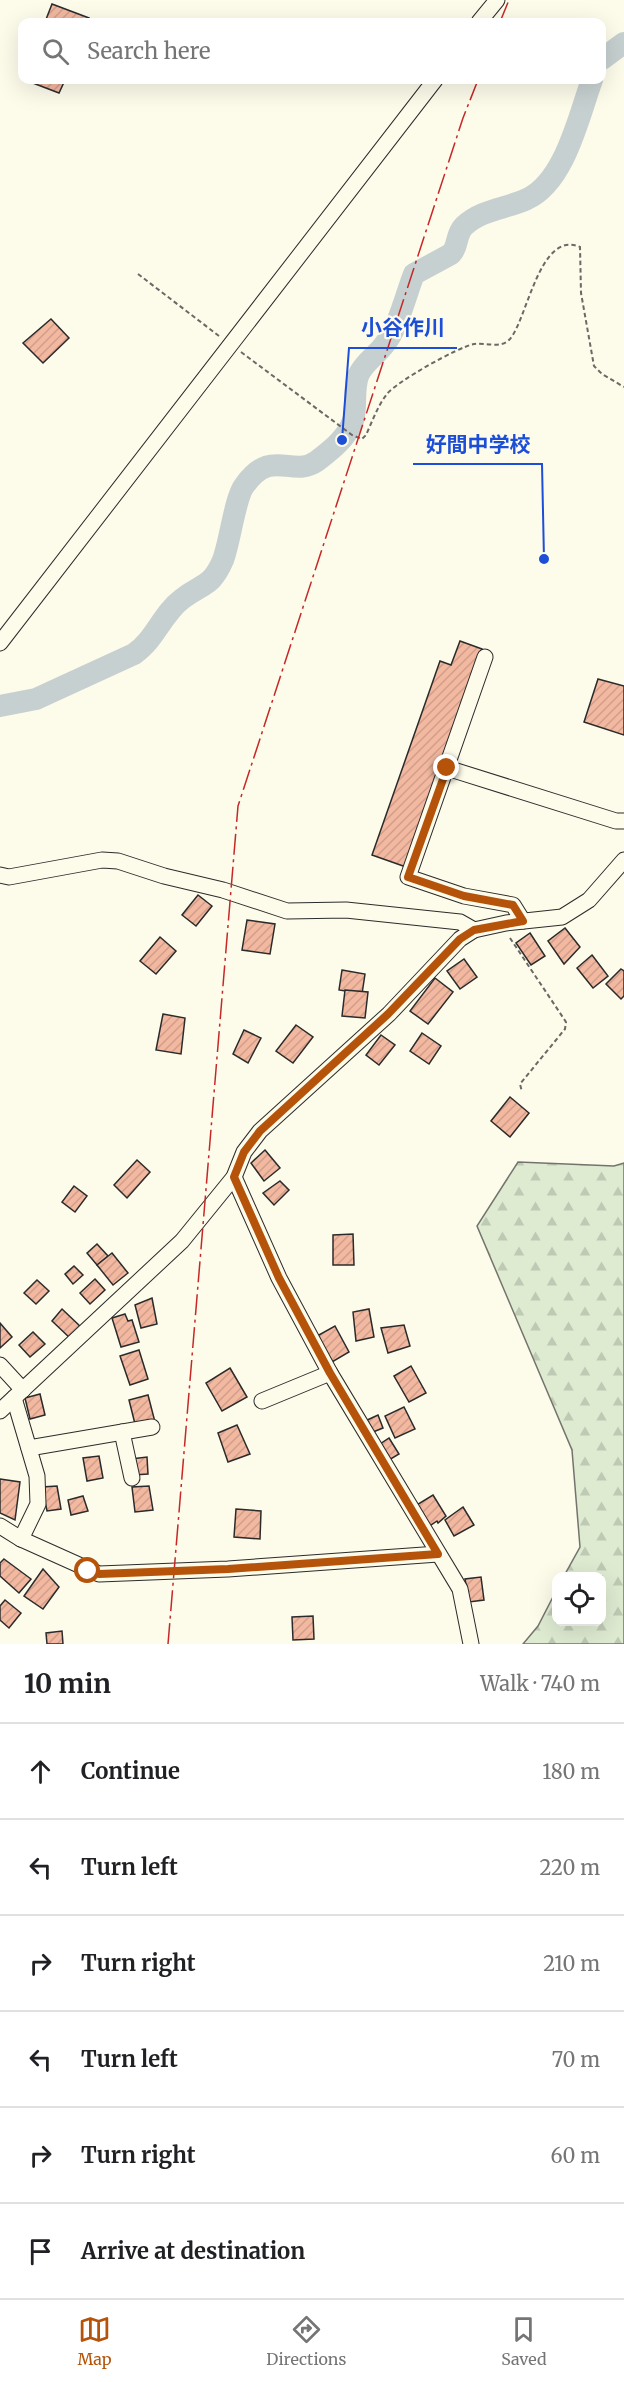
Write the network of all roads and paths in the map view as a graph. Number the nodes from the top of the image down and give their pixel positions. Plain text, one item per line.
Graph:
1 (497, 0) edge
2 (482, 18) edge
3 (432, 84) edge
4 (624, 387) edge
5 (344, 430) dead end
6 (0, 643) edge
7 (485, 657) dead end
8 (447, 768) junction
9 (624, 821) edge
10 (624, 860) edge
11 (0, 875) edge
12 (523, 921) junction
13 (506, 923) junction
14 (474, 930) junction
15 (522, 1092) dead end
16 (234, 1177) junction
17 (0, 1365) edge
18 (330, 1373) junction
19 (19, 1394) junction
20 (262, 1401) dead end
21 (0, 1411) edge
22 (152, 1427) dead end
23 (122, 1432) junction
24 (29, 1448) junction
25 (132, 1478) dead end
26 (0, 1526) edge
27 (21, 1539) junction
28 (438, 1554) junction
29 (471, 1644) edge

1 - 2 street
3 - 6 street
4 - 5 path
7 - 8 street
8 - 9 street
8 - 12 street
10 - 12 street
11 - 14 street
12 - 13 street
13 - 14 street
13 - 15 path
14 - 16 street
16 - 18 street
16 - 19 street
17 - 19 street
18 - 20 street
18 - 28 street
19 - 21 street
19 - 24 street
22 - 23 street
23 - 24 street
23 - 25 street
24 - 27 street
26 - 27 street
27 - 28 street
28 - 29 street

